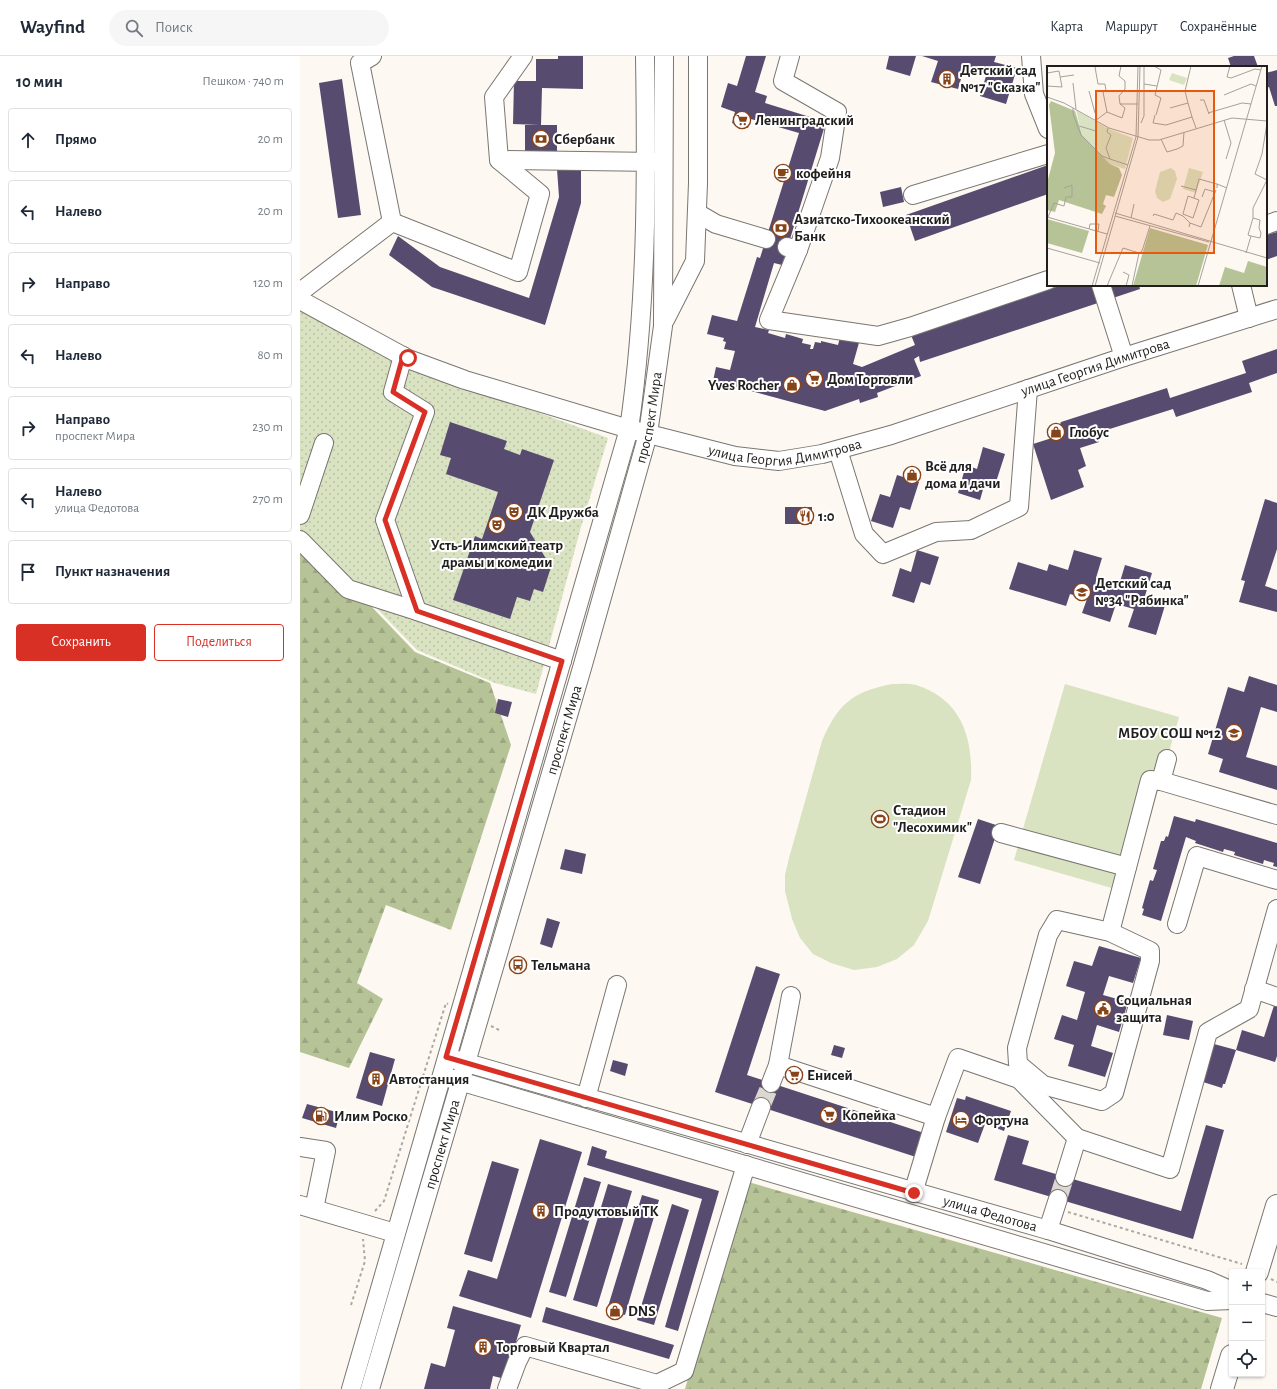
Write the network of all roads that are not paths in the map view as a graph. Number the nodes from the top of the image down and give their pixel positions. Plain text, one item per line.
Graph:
1 (372, 56) edge
2 (523, 56) edge
3 (645, 56) edge
4 (664, 56) edge
5 (698, 56) edge
6 (790, 56) edge
7 (1031, 56) edge
8 (1047, 126) edge
9 (1047, 154) edge
10 (499, 160) junction
11 (646, 162) junction
12 (664, 162) junction
13 (913, 195) dead end
14 (697, 213) junction
15 (1277, 221) edge
16 (392, 222) junction
17 (1267, 225) edge
18 (766, 239) dead end
19 (1047, 280) edge
20 (1101, 286) edge
21 (1241, 286) edge
22 (300, 292) edge
23 (300, 300) edge
24 (1277, 309) edge
25 (1249, 318) junction
26 (662, 326) junction
27 (403, 356) junction
28 (1124, 357) junction
29 (1028, 389) junction
30 (629, 429) junction
31 (648, 434) junction
32 (324, 443) dead end
33 (838, 450) junction
34 (300, 515) edge
35 (300, 540) edge
36 (417, 611) junction
37 (562, 661) junction
38 (1167, 758) dead end
39 (1161, 781) junction
40 (1277, 815) edge
41 (1001, 833) dead end
42 (1127, 867) junction
43 (1277, 880) edge
44 (1277, 909) edge
45 (1177, 924) dead end
46 (1110, 932) junction
47 (617, 985) dead end
48 (1254, 990) junction
49 (791, 996) dead end
50 (1277, 996) edge
51 (446, 1057) junction
52 (465, 1062) junction
53 (778, 1065) junction
54 (440, 1076) junction
55 (459, 1081) junction
56 (771, 1083) tunnel mouth
57 (586, 1098) junction
58 (761, 1107) tunnel mouth
59 (936, 1116) junction
60 (1077, 1138) junction
61 (746, 1144) junction
62 (300, 1147) edge
63 (746, 1165) junction
64 (1065, 1177) tunnel mouth
65 (914, 1193) junction
66 (1056, 1203) tunnel mouth
67 (1277, 1206) edge
68 (307, 1207) edge
69 (1048, 1230) junction
70 (395, 1233) junction
71 (1258, 1269) edge
72 (1229, 1290) edge
73 (1229, 1300) edge
74 (1265, 1304) edge
75 (1277, 1307) edge
76 (1229, 1366) edge
77 (656, 1386) edge
78 (351, 1389) edge
79 (370, 1389) edge
80 (507, 1389) edge
81 (1222, 1389) edge

1 - 16 street
2 - 10 street
3 - 11 street, проспект Мира
4 - 12 street, проспект Мира
5 - 14 street
6 - 19 street
7 - 8 street
9 - 13 street
10 - 11 street
10 - 16 street
11 - 12 street
11 - 30 street, проспект Мира
12 - 26 street, проспект Мира
14 - 18 street
14 - 26 street
15 - 17 street
16 - 22 street
20 - 28 street
21 - 25 street
23 - 27 street, улица Георгия Димитрова
24 - 25 street, улица Георгия Димитрова
25 - 28 street, улица Георгия Димитрова
26 - 31 street, проспект Мира
27 - 30 street, улица Георгия Димитрова
27 - 36 street
28 - 29 street, улица Георгия Димитрова
29 - 33 street, улица Георгия Димитрова
29 - 33 street
30 - 31 street, улица Георгия Димитрова
30 - 37 street, проспект Мира
31 - 33 street, улица Георгия Димитрова
31 - 52 street, проспект Мира
32 - 34 street
35 - 36 street
36 - 37 street
37 - 51 street, проспект Мира
38 - 39 street
39 - 40 street
39 - 42 street
41 - 42 street
42 - 46 street
43 - 45 street
44 - 48 street
46 - 46 street
47 - 57 street
48 - 50 street
48 - 60 street
49 - 53 street
51 - 52 street, улица Федотова
51 - 54 street, проспект Мира
52 - 55 street, проспект Мира
52 - 57 street, улица Федотова
53 - 56 street
53 - 59 street
54 - 55 street
54 - 70 street, проспект Мира
55 - 63 street
55 - 79 street, проспект Мира
57 - 61 street, улица Федотова
58 - 61 street
59 - 60 street
59 - 65 street
60 - 64 street
61 - 65 street, улица Федотова
62 - 68 street
63 - 73 street
63 - 77 street
65 - 69 street, улица Федотова
66 - 69 street
67 - 71 main road
68 - 70 street
69 - 72 street, улица Федотова
70 - 78 street, проспект Мира
74 - 75 street
76 - 81 main road
77 - 80 street

